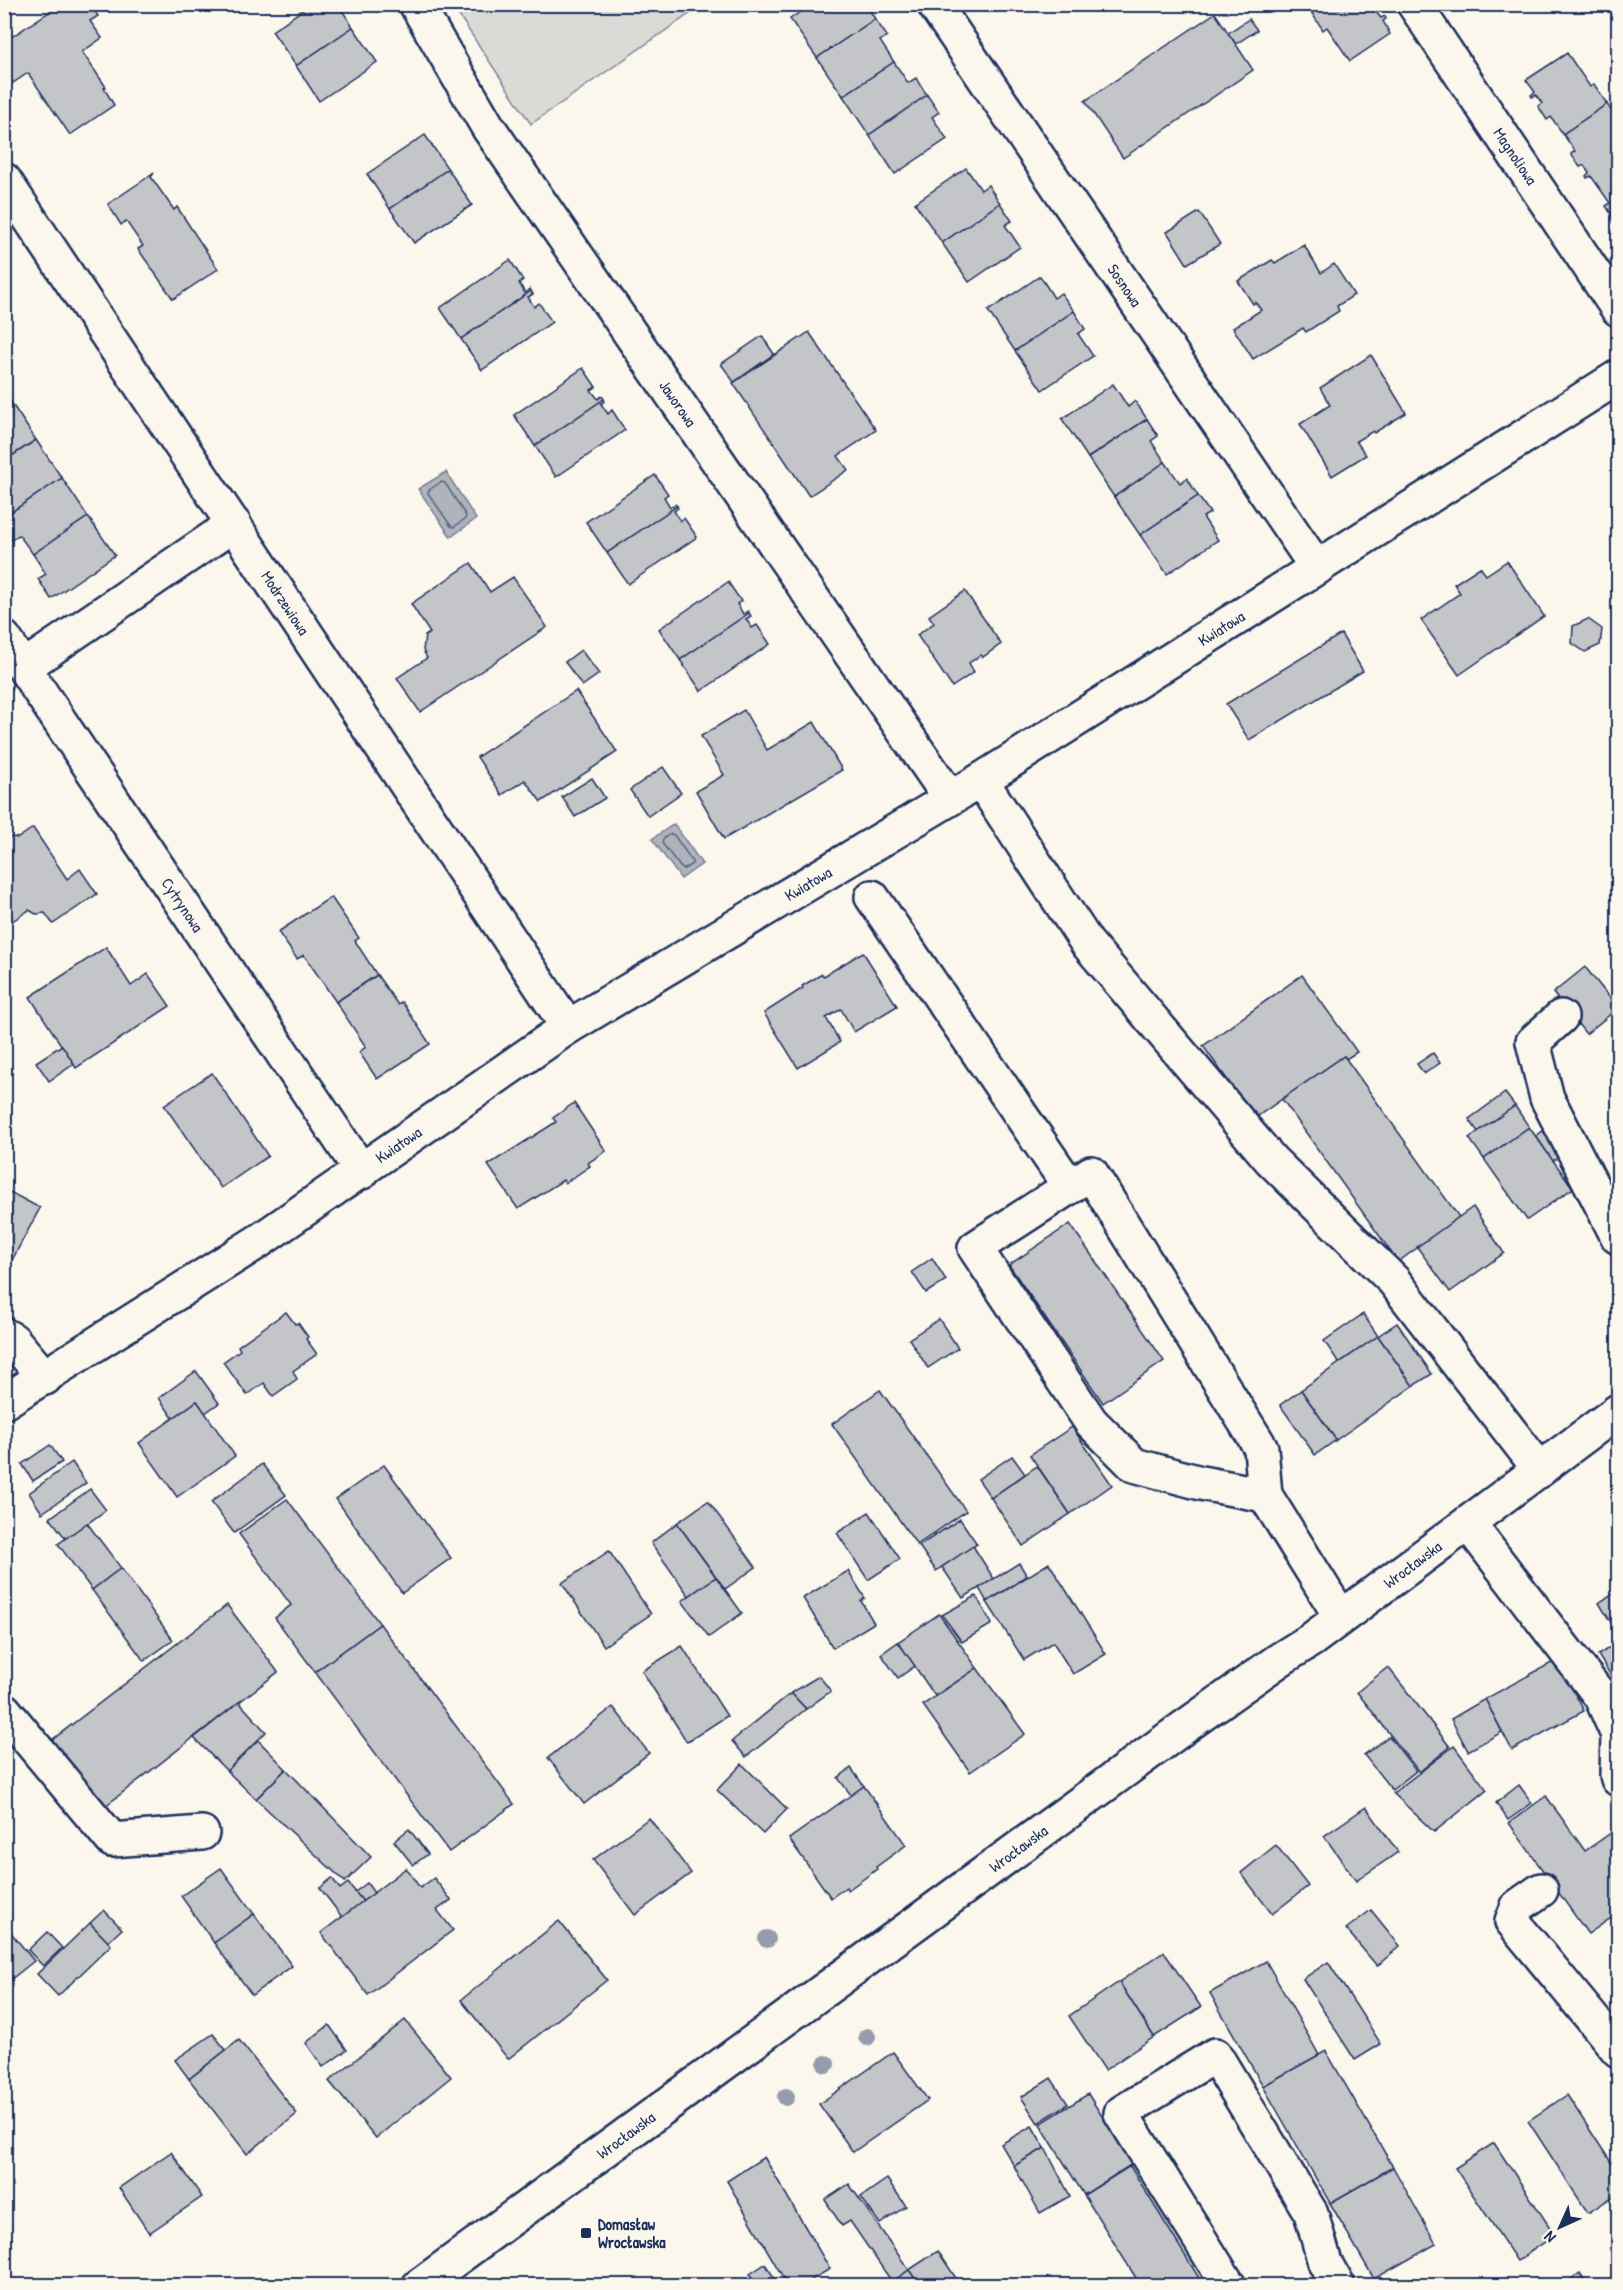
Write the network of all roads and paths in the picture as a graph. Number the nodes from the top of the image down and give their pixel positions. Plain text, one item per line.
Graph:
1 (416, 4) edge
2 (934, 4) edge
3 (1414, 4) edge
4 (4, 180) edge
5 (1618, 309) edge
6 (1618, 377) edge
7 (234, 524) junction
8 (1317, 568) junction
9 (4, 639) edge
10 (24, 668) junction
11 (981, 780) junction
12 (950, 798) junction
13 (872, 897) dead end
14 (1561, 1017) dead end
15 (568, 1027) junction
16 (362, 1172) junction
17 (1070, 1187) junction
18 (1618, 1237) edge
19 (4, 1335) edge
20 (45, 1378) junction
21 (4, 1402) edge
22 (1615, 1421) edge
23 (1540, 1470) junction
24 (1265, 1495) junction
25 (1468, 1523) junction
26 (1341, 1617) junction
27 (4, 1710) edge
28 (1618, 1735) edge
29 (1618, 1779) edge
30 (202, 1833) dead end
31 (1541, 1890) dead end
32 (1618, 2050) edge
33 (419, 2286) edge
34 (1229, 2286) edge
35 (1338, 2286) edge

1 - 12 street, Jaworowa
2 - 8 street, Sosnowa
3 - 5 street, Magnoliowa
4 - 7 street, Modrzewiowa
6 - 8 street, Kwiatowa
7 - 10 street
7 - 15 street, Modrzewiowa
8 - 11 street, Kwiatowa
9 - 10 street, Cytrynowa
10 - 16 street, Cytrynowa
11 - 12 street, Kwiatowa
11 - 23 street
12 - 15 street, Kwiatowa
13 - 17 street
14 - 18 street
15 - 16 street, Kwiatowa
16 - 20 street, Kwiatowa
17 - 24 street
17 - 24 street
19 - 20 street
20 - 21 street, Kwiatowa
22 - 23 street, Wrocławska
23 - 25 street, Wrocławska
24 - 26 street
25 - 26 street, Wrocławska
25 - 28 street
26 - 33 street, Wrocławska
27 - 30 street
28 - 29 street
31 - 32 street
34 - 35 street

